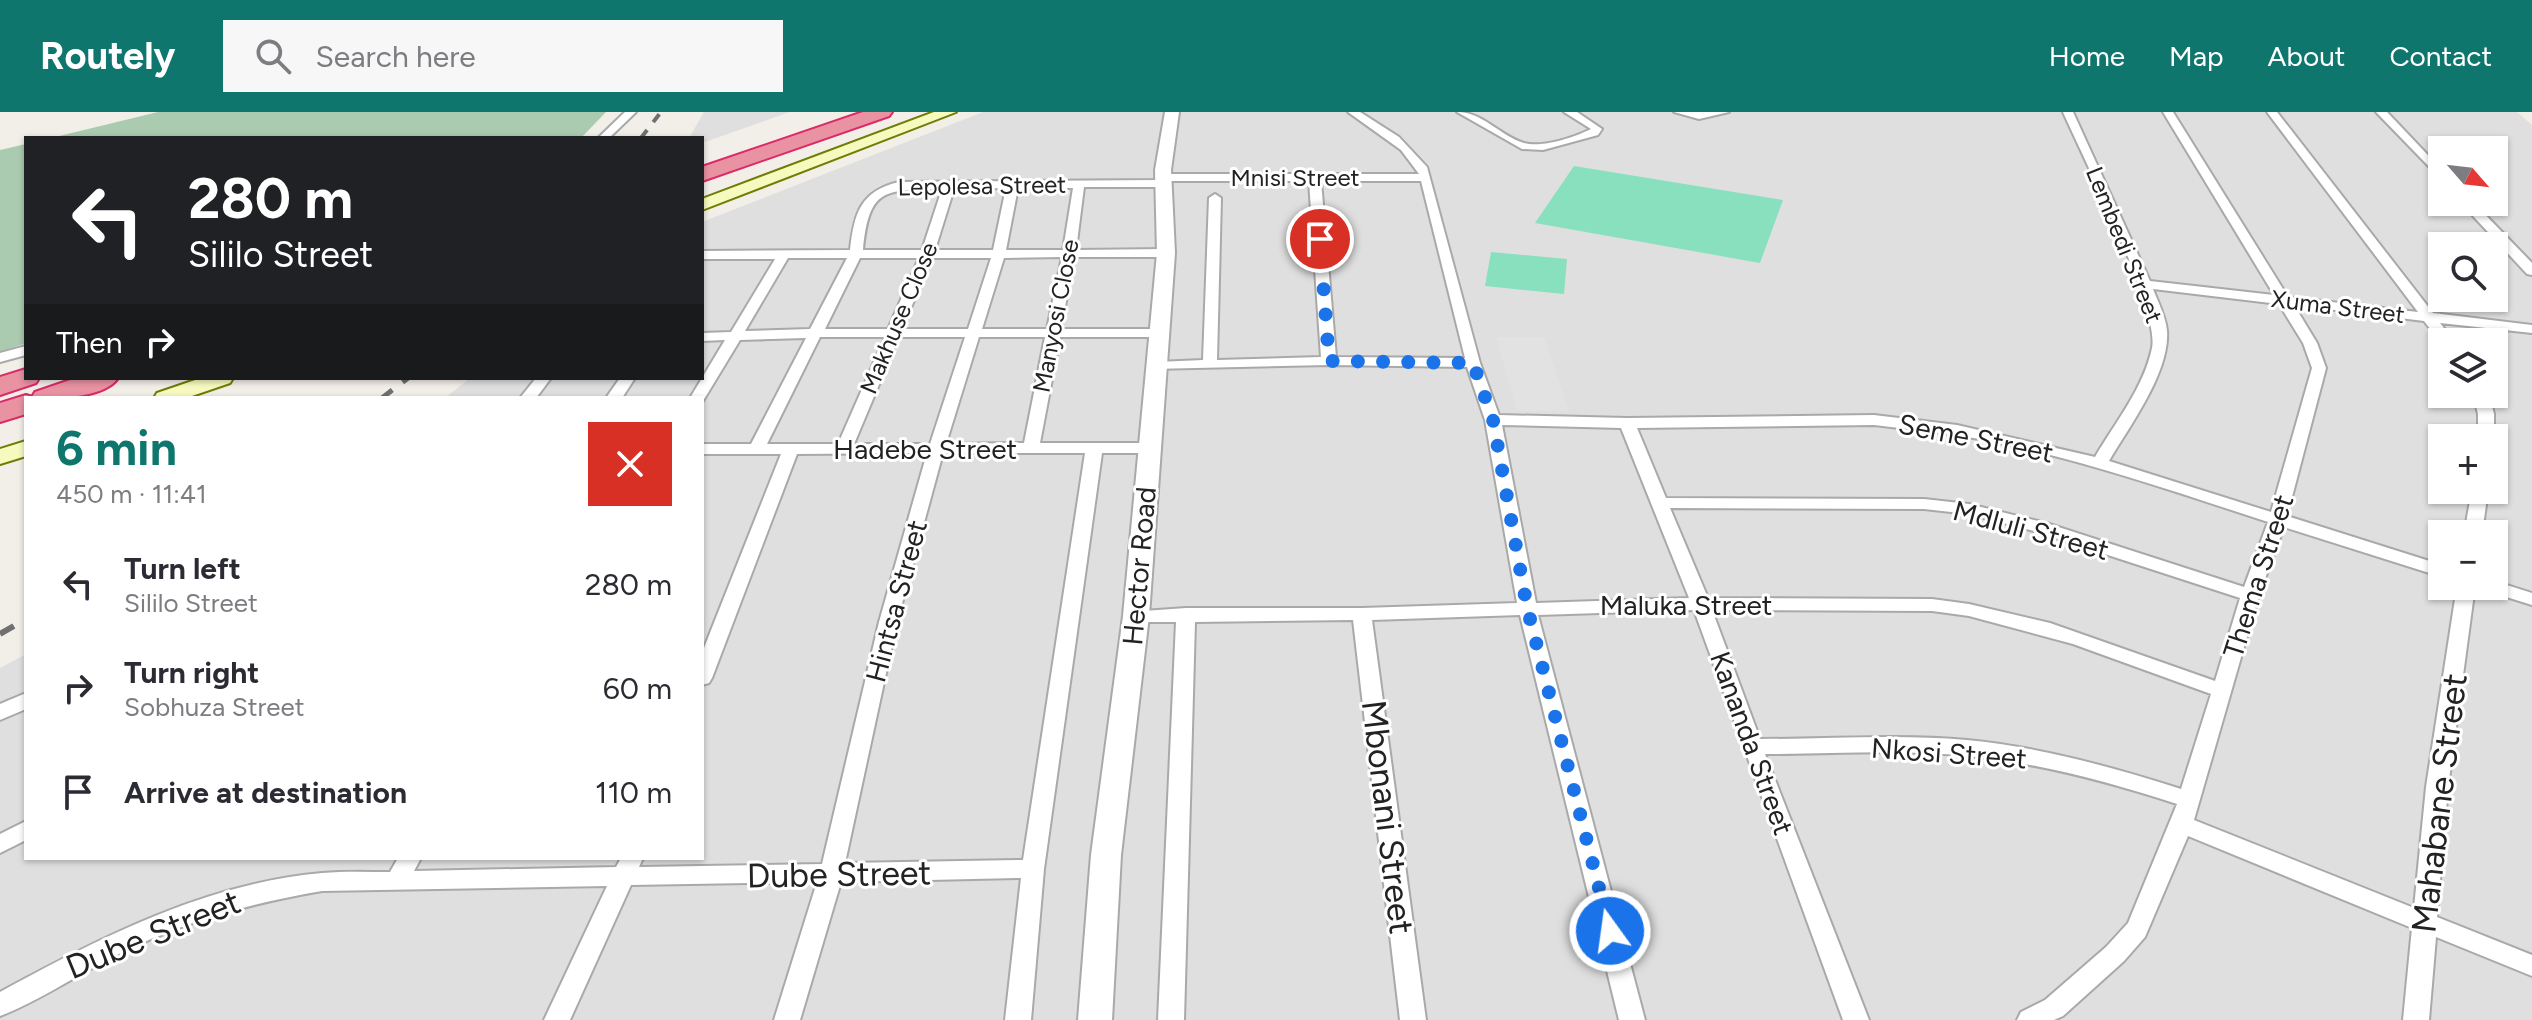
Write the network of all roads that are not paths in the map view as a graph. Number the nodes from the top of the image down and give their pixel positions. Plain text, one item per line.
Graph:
1 (631, 112) edge
2 (829, 112) edge
3 (882, 112) edge
4 (948, 112) edge
5 (1172, 112) edge
6 (1353, 112) edge
7 (1462, 112) edge
8 (1569, 112) edge
9 (1679, 112) edge
10 (1724, 112) edge
11 (2068, 112) edge
12 (2168, 112) edge
13 (2272, 112) edge
14 (2381, 112) edge
15 (605, 136) edge
16 (704, 154) edge
17 (2428, 162) edge
18 (704, 173) edge
19 (1315, 178) junction
20 (1426, 178) junction
21 (1164, 180) junction
22 (1079, 184) junction
23 (949, 185) junction
24 (1013, 185) junction
25 (1215, 198) dead end
26 (704, 204) edge
27 (2479, 216) edge
28 (1069, 252) junction
29 (856, 253) junction
30 (928, 253) junction
31 (999, 253) junction
32 (1166, 253) junction
33 (784, 255) junction
34 (704, 258) edge
35 (2532, 271) edge
36 (2145, 284) junction
37 (2284, 301) junction
38 (2428, 317) junction
39 (2437, 328) edge
40 (2532, 329) edge
41 (976, 332) junction
42 (1052, 332) junction
43 (817, 333) junction
44 (1160, 333) junction
45 (893, 334) junction
46 (736, 336) junction
47 (704, 337) edge
48 (24, 351) edge
49 (0, 358) edge
50 (1329, 361) junction
51 (1473, 363) junction
52 (1210, 364) junction
53 (1157, 366) junction
54 (24, 378) edge
55 (98, 380) edge
56 (216, 380) edge
57 (542, 380) edge
58 (0, 386) edge
59 (51, 396) edge
60 (171, 396) edge
61 (530, 396) edge
62 (699, 396) edge
63 (24, 405) edge
64 (0, 413) edge
65 (1493, 420) junction
66 (1627, 423) junction
67 (937, 447) junction
68 (844, 448) junction
69 (1149, 448) junction
70 (24, 449) edge
71 (704, 449) edge
72 (791, 449) junction
73 (1031, 449) junction
74 (1094, 449) junction
75 (756, 450) junction
76 (0, 457) edge
77 (2100, 463) junction
78 (1661, 503) junction
79 (2278, 519) junction
80 (2428, 567) edge
81 (2508, 592) edge
82 (2250, 595) junction
83 (2532, 599) edge
84 (2464, 600) edge
85 (1701, 604) junction
86 (1527, 607) junction
87 (1186, 614) junction
88 (1362, 614) junction
89 (1136, 616) junction
90 (704, 673) edge
91 (2223, 691) junction
92 (24, 701) edge
93 (0, 713) edge
94 (1752, 747) junction
95 (2189, 800) junction
96 (2182, 824) junction
97 (24, 831) edge
98 (0, 844) edge
99 (409, 860) edge
100 (629, 867) edge
101 (1033, 869) junction
102 (831, 875) junction
103 (396, 882) junction
104 (2425, 920) junction
105 (2532, 966) edge
106 (0, 1005) edge
107 (557, 1020) edge
108 (787, 1020) edge
109 (1018, 1020) edge
110 (1095, 1020) edge
111 (1171, 1020) edge
112 (1413, 1020) edge
113 (1632, 1020) edge
114 (1856, 1020) edge
115 (2030, 1020) edge
116 (2416, 1020) edge

1 - 15 street
2 - 16 highway
3 - 18 highway
4 - 26 main road
5 - 21 street, Hector Road
6 - 20 street
7 - 8 street
9 - 10 street
11 - 36 street, Lembedi Street
12 - 37 street, Thema Street
13 - 38 street
14 - 17 street
19 - 20 street, Mnisi Street
19 - 21 street, Mnisi Street
19 - 50 street
20 - 51 street
21 - 22 street, Lepolesa Street
21 - 32 street, Hector Road
22 - 24 street, Lepolesa Street
22 - 28 street, Manyosi Close
23 - 24 street, Lepolesa Street
23 - 29 street, Lepolesa Street
23 - 30 street, Makhuse Close
24 - 31 street, Hintsa Street
25 - 52 street
27 - 35 street
28 - 31 street
28 - 32 street
28 - 42 street, Manyosi Close
29 - 30 street
29 - 33 street
29 - 43 street, Lepolesa Street
30 - 31 street
30 - 45 street, Makhuse Close
31 - 41 street, Hintsa Street
32 - 44 street, Hector Road
33 - 34 street
33 - 46 street
36 - 37 street, Xuma Street
36 - 77 street, Lembedi Street
37 - 38 street, Xuma Street
37 - 79 street, Thema Street
38 - 39 street
38 - 40 street, Xuma Street
41 - 42 street
41 - 45 street
41 - 67 street, Hintsa Street
42 - 44 street
42 - 73 street, Manyosi Close
43 - 45 street
43 - 46 street
43 - 75 street, Lepolesa Street
44 - 53 street, Hector Road
45 - 68 street, Makhuse Close
46 - 47 street
46 - 62 street
48 - 49 street
50 - 51 street
50 - 52 street
51 - 65 street
52 - 53 street
53 - 69 street, Hector Road
54 - 58 highway
55 - 59 highway
56 - 60 main road
57 - 61 street
63 - 64 highway
65 - 66 street, Seme Street
65 - 86 street
66 - 77 street, Seme Street
66 - 78 street, Kananda Street
67 - 68 street, Hadebe Street
67 - 73 street, Hadebe Street
67 - 102 street, Hintsa Street
68 - 72 street, Hadebe Street
69 - 74 street, Hadebe Street
69 - 89 street, Hector Road
70 - 76 main road
71 - 75 street, Hadebe Street
72 - 75 street, Hadebe Street
72 - 90 street
73 - 74 street, Hadebe Street
74 - 101 street, Hector Road
77 - 79 street, Seme Street
78 - 82 street, Mdluli Street
78 - 85 street, Kananda Street
79 - 80 street, Seme Street
79 - 82 street, Thema Street
81 - 83 street
82 - 91 street, Thema Street
84 - 104 street, Mahabane Street
85 - 86 street, Maluka Street
85 - 91 street, Maluka Street
85 - 94 street, Kananda Street
86 - 88 street, Maluka Street
86 - 113 street
87 - 88 street, Maluka Street
87 - 89 street, Maluka Street
87 - 111 street, Hector Road
88 - 112 street, Mbonani Street
89 - 110 street, Hector Road
91 - 95 street, Thema Street
92 - 93 street
94 - 95 street, Nkosi Street
94 - 114 street, Kananda Street
95 - 96 street, Thema Street
96 - 104 street
96 - 115 street, Thema Street
97 - 98 street
99 - 103 street
100 - 102 street, Dube Street
100 - 103 street, Dube Street
100 - 107 street
101 - 102 street, Dube Street
101 - 109 street, Hector Road
102 - 108 street, Hintsa Street
103 - 106 street, Dube Street
104 - 105 street
104 - 116 street, Mahabane Street

